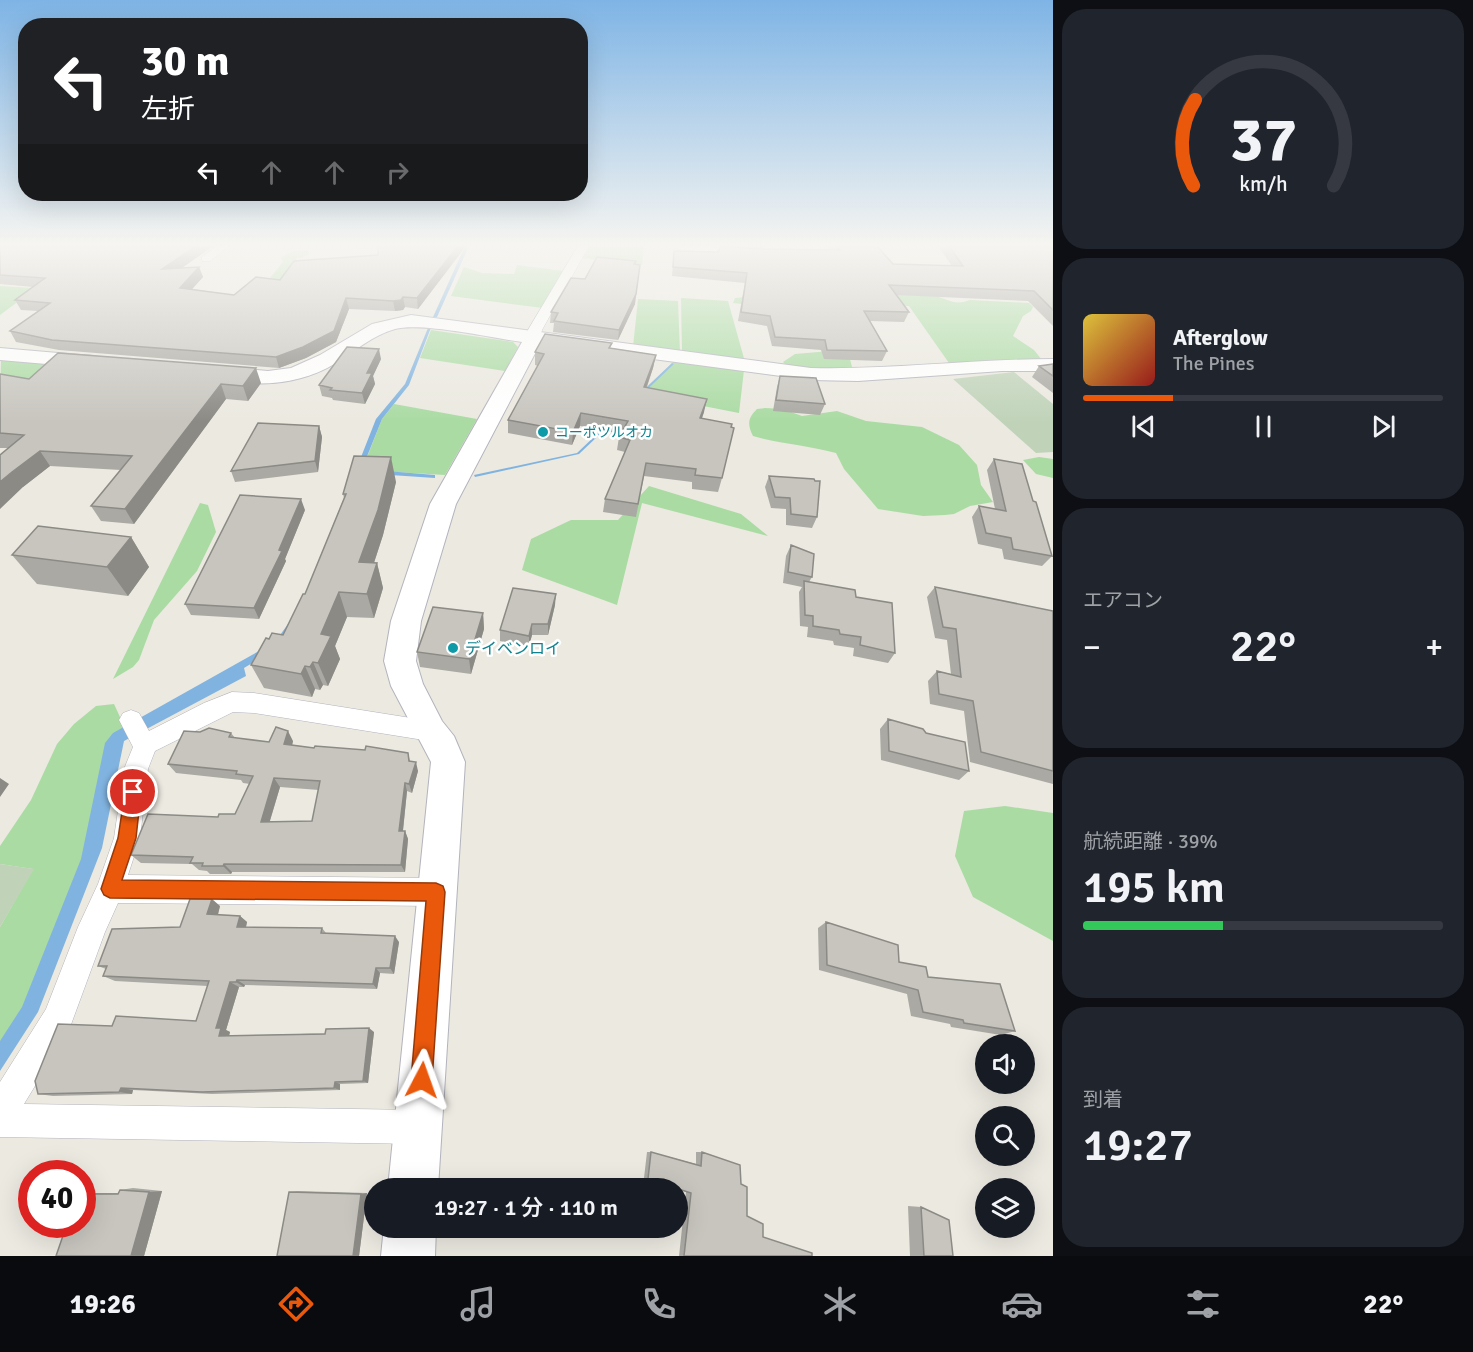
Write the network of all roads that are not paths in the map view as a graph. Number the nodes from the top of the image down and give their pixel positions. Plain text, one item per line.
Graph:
1 (550, 305) edge
2 (534, 338) junction
3 (0, 354) edge
4 (117, 364) edge
5 (1053, 365) edge
6 (198, 371) edge
7 (430, 732) junction
8 (110, 889) junction
9 (436, 892) junction
10 (0, 1112) edge
11 (0, 1120) edge
12 (418, 1127) junction
13 (414, 1178) edge
14 (409, 1238) edge
15 (408, 1256) edge

1 - 2 street
2 - 5 street
2 - 6 street
2 - 7 street
3 - 4 street
7 - 8 street
7 - 9 street
8 - 9 street
8 - 10 street
9 - 12 street
11 - 12 street
12 - 13 street
14 - 15 street

